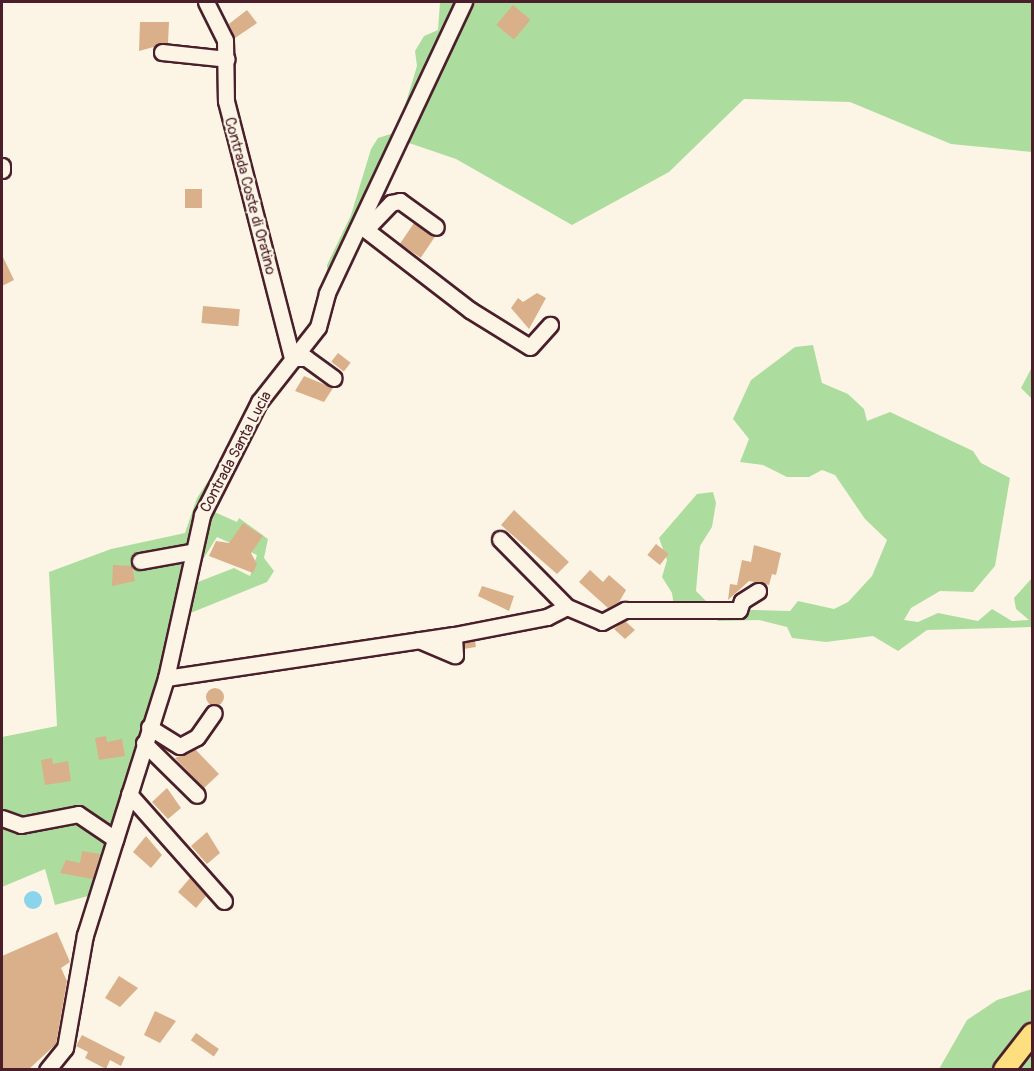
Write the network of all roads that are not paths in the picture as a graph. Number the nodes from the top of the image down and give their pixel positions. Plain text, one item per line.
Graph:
1 (206, 2) edge
2 (464, 2) edge
3 (162, 52) dead end
4 (227, 59) junction
5 (364, 227) junction
6 (436, 227) dead end
7 (550, 325) dead end
8 (292, 358) junction
9 (334, 378) dead end
10 (500, 539) dead end
11 (190, 552) junction
12 (140, 561) dead end
13 (758, 591) dead end
14 (567, 607) junction
15 (166, 678) junction
16 (214, 713) dead end
17 (149, 727) junction
18 (144, 743) junction
19 (129, 794) junction
20 (197, 795) dead end
21 (2, 818) edge
22 (115, 839) junction
23 (224, 901) dead end
24 (1032, 1034) edge
25 (46, 1070) edge
26 (1004, 1070) edge

1 - 4 street, Contrada Coste di Oratino
2 - 5 street, Contrada Santa Lucia
3 - 4 street
4 - 8 street, Contrada Coste di Oratino
5 - 6 street
5 - 7 street
5 - 8 street, Contrada Santa Lucia
8 - 9 street
8 - 11 street, Contrada Santa Lucia
10 - 14 street
11 - 12 street
11 - 15 street, Contrada Santa Lucia
13 - 14 street
14 - 15 street
15 - 17 street, Contrada Santa Lucia
16 - 17 street
17 - 18 street, Contrada Santa Lucia
18 - 19 street, Contrada Santa Lucia
18 - 20 street
19 - 22 street, Contrada Santa Lucia
19 - 23 street
21 - 22 street
22 - 25 street, Contrada Santa Lucia
24 - 26 main road

